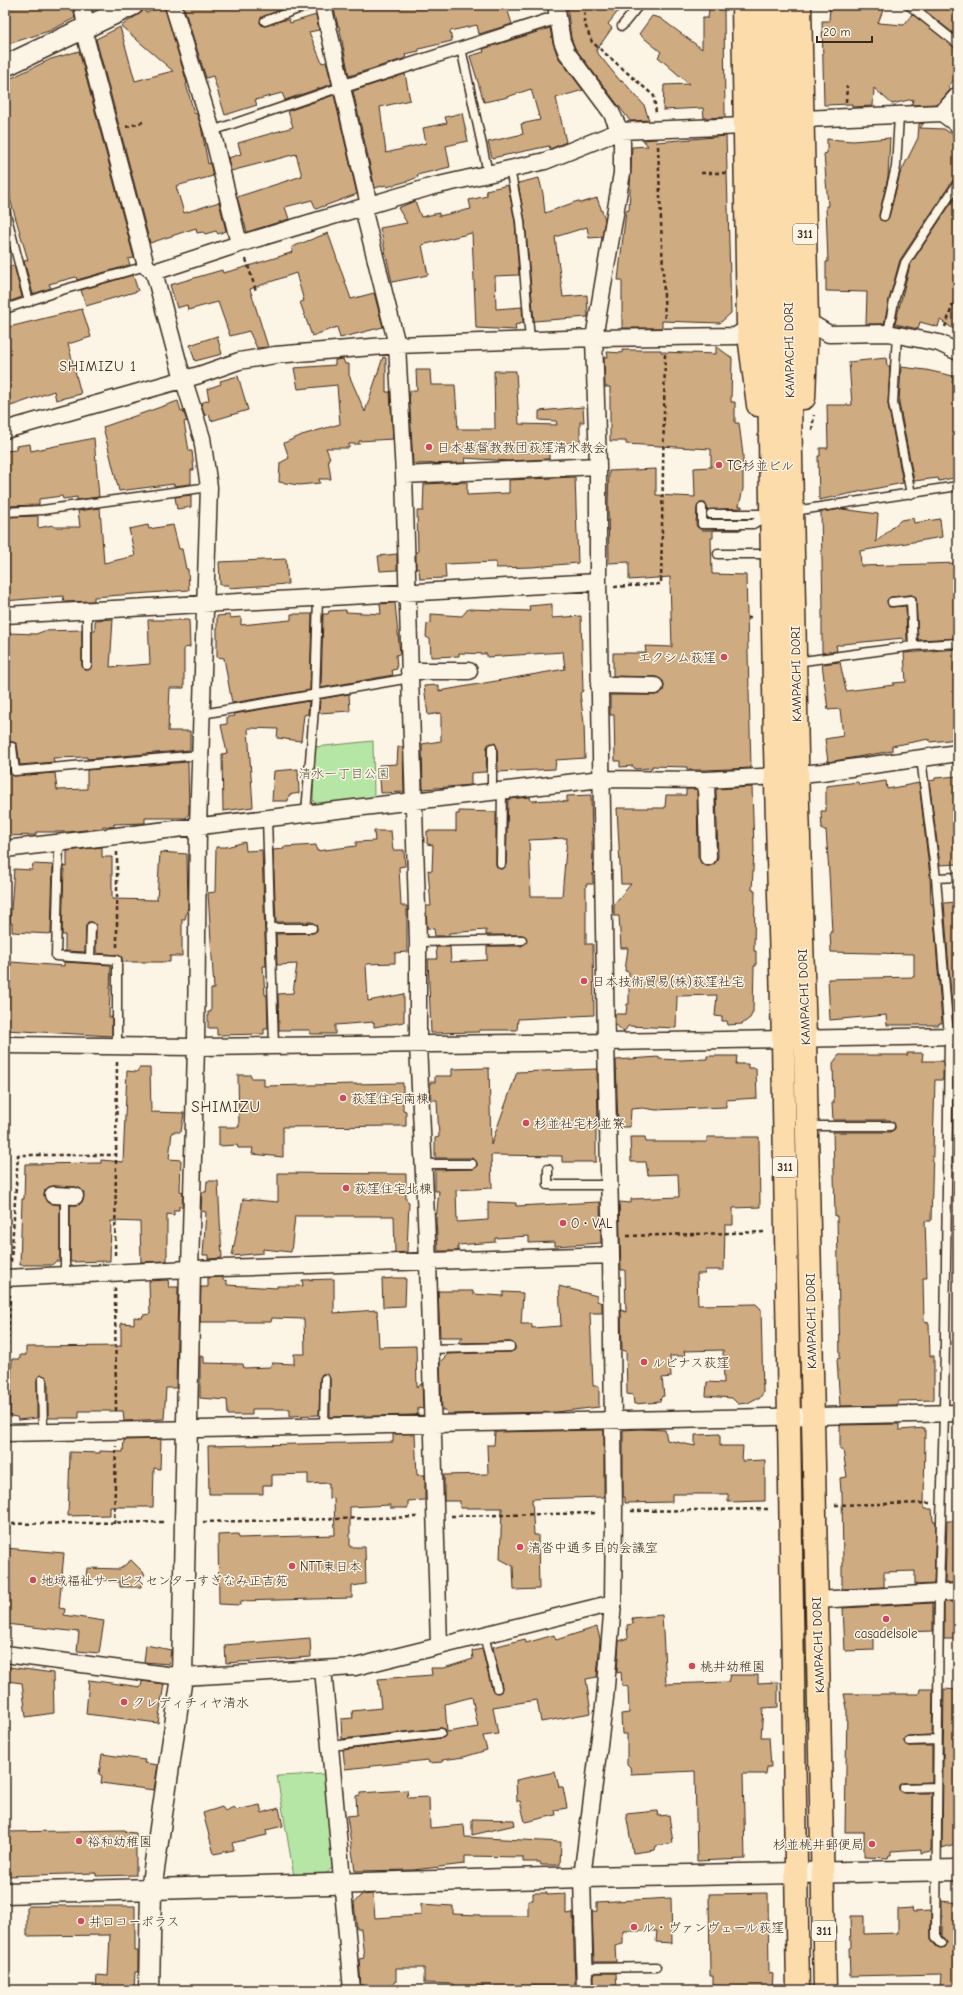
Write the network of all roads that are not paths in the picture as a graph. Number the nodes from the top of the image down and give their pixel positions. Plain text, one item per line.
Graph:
1 (82, 5) edge
2 (133, 5) edge
3 (173, 5) edge
4 (309, 5) edge
5 (323, 5) edge
6 (639, 5) edge
7 (743, 5) edge
8 (763, 5) edge
9 (782, 5) edge
10 (800, 5) edge
11 (909, 5) edge
12 (557, 11) edge
13 (265, 21) dead end
14 (622, 26) dead end
15 (84, 27) junction
16 (958, 44) edge
17 (461, 48) junction
18 (5, 66) edge
19 (341, 87) junction
20 (958, 96) edge
21 (942, 113) junction
22 (898, 116) junction
23 (803, 119) junction
24 (958, 125) edge
25 (745, 126) junction
26 (212, 131) junction
27 (620, 131) junction
28 (510, 169) junction
29 (488, 173) junction
30 (958, 183) edge
31 (366, 206) junction
32 (5, 210) edge
33 (884, 216) dead end
34 (240, 244) junction
35 (150, 269) junction
36 (28, 302) junction
37 (5, 309) edge
38 (808, 321) junction
39 (748, 328) junction
40 (892, 334) junction
41 (594, 338) junction
42 (530, 340) junction
43 (397, 345) junction
44 (958, 352) edge
45 (184, 379) junction
46 (5, 430) edge
47 (770, 461) junction
48 (792, 463) junction
49 (598, 466) junction
50 (404, 475) junction
51 (958, 486) edge
52 (209, 487) junction
53 (911, 494) junction
54 (702, 508) dead end
55 (793, 511) junction
56 (5, 512) edge
57 (711, 514) dead end
58 (771, 514) junction
59 (718, 554) dead end
60 (772, 554) junction
61 (598, 582) junction
62 (407, 592) junction
63 (318, 598) junction
64 (892, 602) dead end
65 (205, 605) junction
66 (87, 610) junction
67 (5, 615) edge
68 (958, 643) edge
69 (913, 646) junction
70 (796, 662) junction
71 (87, 665) dead end
72 (470, 671) dead end
73 (410, 675) junction
74 (599, 685) junction
75 (655, 686) dead end
76 (316, 695) junction
77 (202, 714) junction
78 (5, 747) edge
79 (492, 748) dead end
80 (958, 752) edge
81 (200, 755) junction
82 (921, 758) junction
83 (797, 775) junction
84 (776, 776) junction
85 (601, 779) junction
86 (706, 780) junction
87 (497, 792) junction
88 (413, 800) junction
89 (306, 813) junction
90 (267, 818) junction
91 (198, 826) junction
92 (59, 843) junction
93 (5, 850) edge
94 (708, 857) dead end
95 (501, 864) dead end
96 (958, 877) edge
97 (936, 878) junction
98 (91, 927) dead end
99 (270, 928) junction
100 (312, 928) dead end
101 (522, 940) dead end
102 (418, 942) junction
103 (90, 958) junction
104 (954, 1036) edge
105 (805, 1039) junction
106 (783, 1040) junction
107 (606, 1042) junction
108 (418, 1044) junction
109 (5, 1045) edge
110 (118, 1046) junction
111 (274, 1046) junction
112 (196, 1047) junction
113 (807, 1126) junction
114 (890, 1126) dead end
115 (424, 1164) junction
116 (472, 1164) dead end
117 (548, 1170) dead end
118 (609, 1185) junction
119 (64, 1196) dead end
120 (612, 1255) junction
121 (428, 1262) junction
122 (190, 1269) junction
123 (65, 1275) junction
124 (8, 1278) edge
125 (510, 1347) dead end
126 (430, 1349) junction
127 (326, 1379) dead end
128 (42, 1380) dead end
129 (951, 1413) edge
130 (789, 1416) junction
131 (813, 1416) junction
132 (613, 1421) junction
133 (432, 1425) junction
134 (324, 1427) junction
135 (187, 1430) junction
136 (43, 1432) junction
137 (5, 1433) edge
138 (958, 1592) edge
139 (939, 1593) junction
140 (816, 1600) junction
141 (613, 1603) junction
142 (484, 1635) junction
143 (439, 1646) junction
144 (5, 1654) edge
145 (323, 1668) junction
146 (182, 1677) junction
147 (497, 1688) dead end
148 (441, 1733) dead end
149 (937, 1740) junction
150 (909, 1741) dead end
151 (331, 1746) junction
152 (936, 1787) junction
153 (904, 1788) dead end
154 (936, 1870) junction
155 (958, 1870) edge
156 (795, 1872) junction
157 (823, 1872) junction
158 (582, 1877) junction
159 (342, 1883) junction
160 (151, 1890) junction
161 (5, 1893) edge
162 (941, 1943) dead end
163 (656, 1967) dead end
164 (584, 1968) junction
165 (149, 1990) edge
166 (352, 1990) edge
167 (585, 1990) edge
168 (798, 1990) edge
169 (825, 1990) edge

1 - 15 street
2 - 15 street
3 - 26 street
4 - 13 lane
5 - 19 street
6 - 14 lane
7 - 25 main road, 311
8 - 47 main road, KAMPACHI DORI / 311
9 - 48 main road, KAMPACHI DORI / 311
10 - 23 main road, 311
11 - 16 lane
12 - 17 street
12 - 27 street
15 - 18 street
15 - 35 street
17 - 19 street
17 - 29 lane
19 - 26 lane
19 - 31 street
20 - 21 street
21 - 22 street
21 - 24 street
22 - 23 street
22 - 33 lane
23 - 38 main road, 311
25 - 27 street
25 - 39 main road, 311
26 - 34 street
27 - 28 street
27 - 41 street
28 - 29 street
28 - 42 lane
29 - 31 street
30 - 40 lane
31 - 34 street
31 - 43 street
32 - 36 lane
34 - 35 street
35 - 36 lane
35 - 45 street
36 - 37 lane
38 - 40 street
38 - 48 main road, 311
39 - 41 street
39 - 47 main road, 311
40 - 44 street
40 - 53 lane
41 - 42 street
41 - 49 street
42 - 43 street
43 - 45 street
43 - 50 street
45 - 46 street
45 - 52 street
47 - 58 main road, KAMPACHI DORI / 311
48 - 55 main road, KAMPACHI DORI / 311
49 - 50 street
49 - 61 street
50 - 62 street
51 - 53 lane
52 - 56 lane
52 - 65 street
53 - 55 lane
54 - 58 lane
55 - 70 main road, KAMPACHI DORI / 311
57 - 58 lane
58 - 60 main road, KAMPACHI DORI / 311
59 - 60 lane
60 - 84 main road, KAMPACHI DORI / 311
61 - 62 street
61 - 74 street
62 - 63 street
62 - 73 street
63 - 65 street
63 - 76 lane
64 - 69 lane
65 - 66 street
65 - 77 street
66 - 67 street
66 - 71 lane
68 - 69 lane
69 - 70 lane
70 - 83 main road, KAMPACHI DORI / 311
72 - 73 street
73 - 76 lane
73 - 88 street
74 - 75 street
74 - 85 street
76 - 77 lane
76 - 89 lane
77 - 81 street
78 - 81 lane
79 - 87 lane
80 - 82 street
81 - 91 street
82 - 83 street
82 - 97 lane
83 - 84 street
83 - 105 main road, KAMPACHI DORI / 311
84 - 86 street
84 - 106 main road, KAMPACHI DORI / 311
85 - 86 street
85 - 87 street
85 - 107 street
86 - 94 street
87 - 88 street
87 - 95 lane
88 - 89 street
88 - 102 street
89 - 90 street
90 - 91 street
90 - 99 lane
91 - 92 street
91 - 112 street
92 - 93 street
92 - 103 lane
96 - 97 lane
97 - 104 lane
98 - 103 lane
99 - 100 lane
99 - 111 lane
101 - 102 lane
102 - 108 street
103 - 110 lane
104 - 105 street
104 - 129 lane
105 - 106 street
105 - 113 main road, KAMPACHI DORI / 311
106 - 107 street
106 - 130 main road, KAMPACHI DORI / 311
107 - 108 street
107 - 118 street
108 - 111 street
108 - 115 street
109 - 110 street
110 - 112 street
111 - 112 street
112 - 122 street
113 - 114 lane
113 - 131 main road, KAMPACHI DORI / 311
115 - 116 lane
115 - 121 street
117 - 118 lane
118 - 120 street
119 - 123 lane
120 - 121 street
120 - 132 street
121 - 122 street
121 - 126 street
122 - 123 street
122 - 135 street
123 - 124 street
125 - 126 lane
126 - 133 street
127 - 134 lane
128 - 136 lane
129 - 131 street
129 - 139 lane
130 - 131 street
130 - 132 street
130 - 156 main road, KAMPACHI DORI / 311
131 - 140 main road, KAMPACHI DORI / 311
132 - 133 street
132 - 141 street
133 - 134 street
133 - 143 street
134 - 135 street
135 - 136 street
135 - 146 street
136 - 137 street
138 - 139 street
139 - 140 street
139 - 149 lane
140 - 157 main road, KAMPACHI DORI / 311
141 - 142 street
141 - 158 street
142 - 143 street
142 - 147 lane
143 - 145 street
144 - 146 street
145 - 146 street
145 - 151 street
146 - 160 street
148 - 151 lane
149 - 150 lane
149 - 152 lane
151 - 159 street
152 - 153 lane
152 - 154 lane
154 - 155 street
154 - 157 street
154 - 162 lane
156 - 157 street
156 - 158 street
156 - 168 main road, KAMPACHI DORI / 311
157 - 169 main road, KAMPACHI DORI / 311
158 - 159 street
158 - 164 street
159 - 160 street
159 - 166 street
160 - 161 street
160 - 165 street
163 - 164 lane
164 - 167 street

